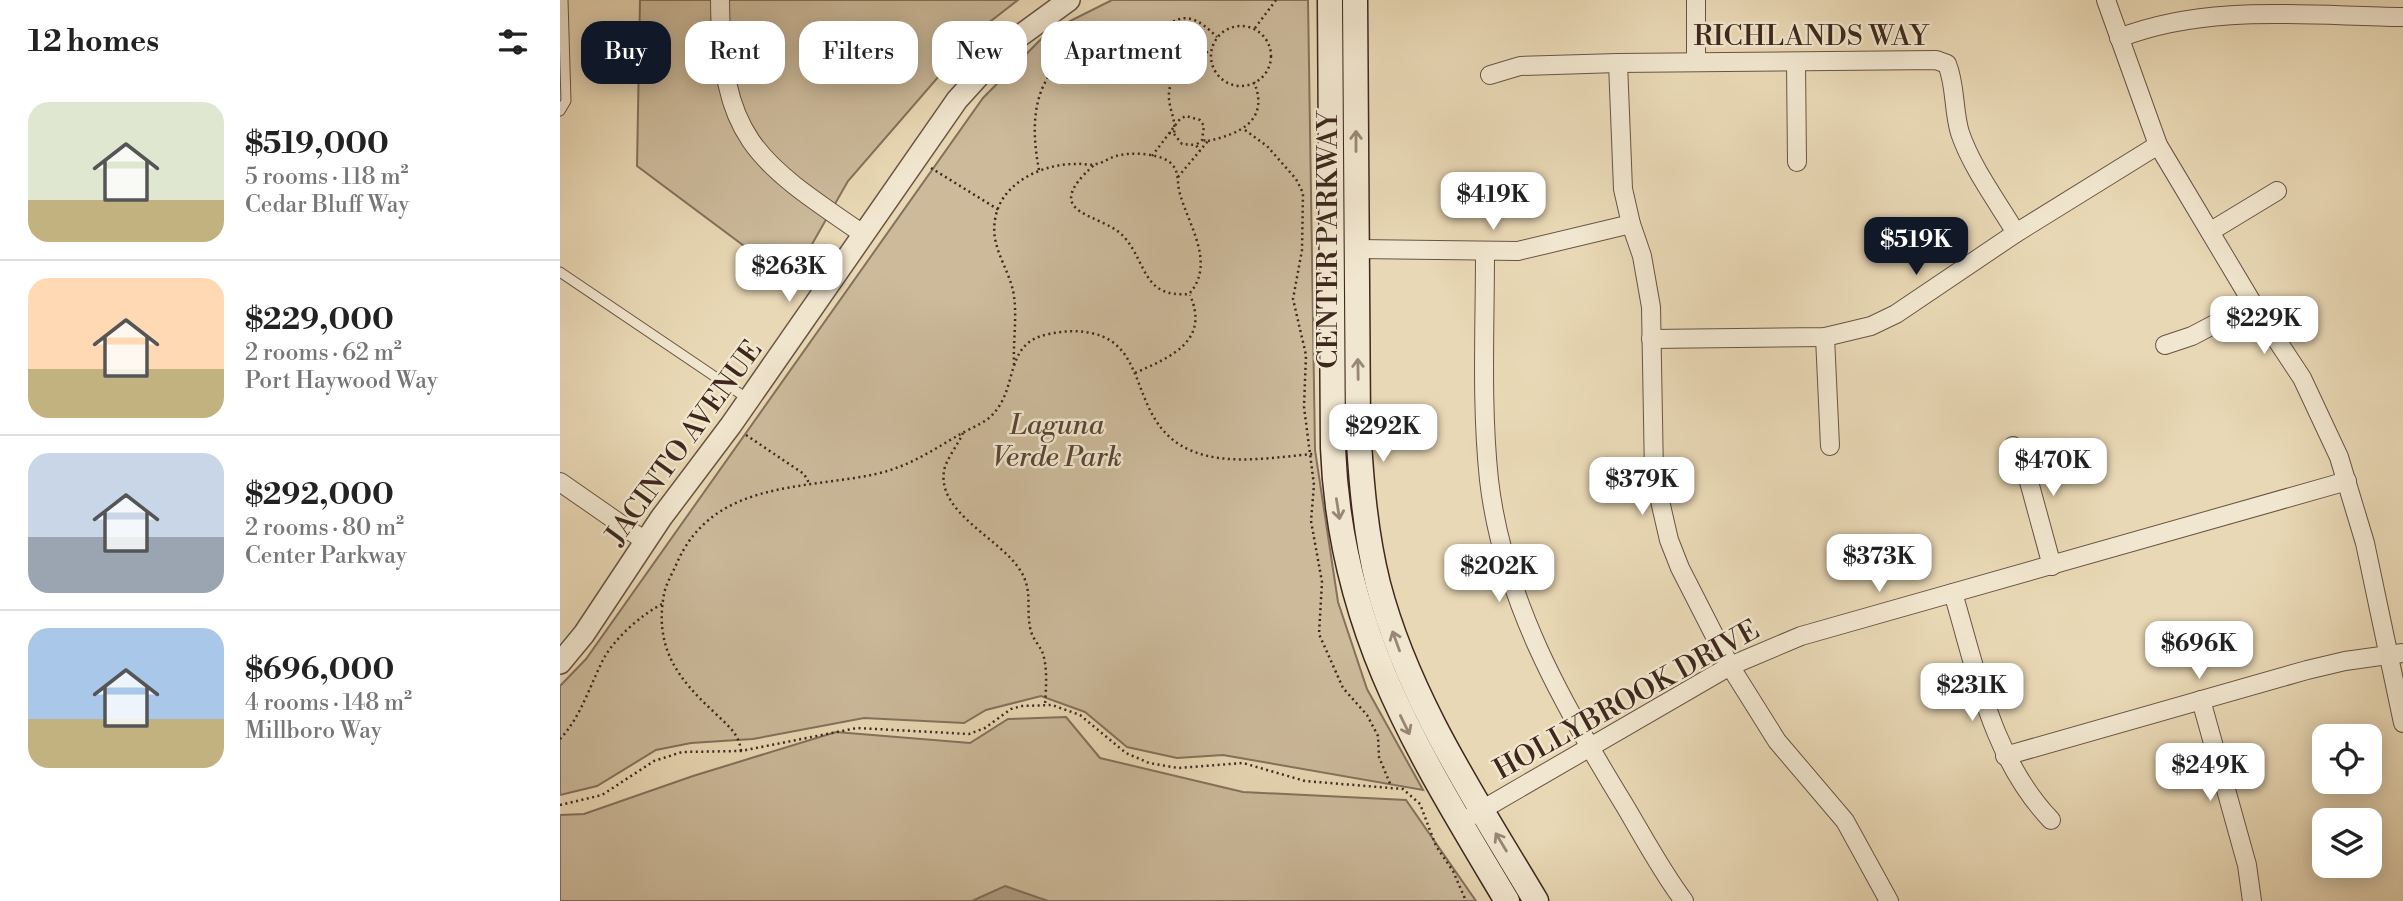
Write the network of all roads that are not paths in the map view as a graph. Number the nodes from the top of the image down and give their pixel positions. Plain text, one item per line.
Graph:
1 (563, 0) edge
2 (720, 0) edge
3 (1069, 0) edge
4 (1330, 0) edge
5 (1355, 0) edge
6 (1696, 0) edge
7 (2106, 0) edge
8 (2403, 17) edge
9 (2119, 37) junction
10 (1696, 61) junction
11 (1796, 62) junction
12 (1618, 63) junction
13 (1490, 75) dead end
14 (560, 111) edge
15 (2158, 145) junction
16 (1797, 162) dead end
17 (2277, 191) dead end
18 (1631, 225) junction
19 (2211, 231) junction
20 (2016, 233) junction
21 (863, 234) junction
22 (1357, 249) junction
23 (1485, 252) junction
24 (560, 272) edge
25 (2253, 304) junction
26 (1825, 337) junction
27 (1651, 339) junction
28 (2165, 345) dead end
29 (749, 400) junction
30 (1830, 446) dead end
31 (2013, 446) dead end
32 (2347, 481) junction
33 (560, 482) edge
34 (645, 541) junction
35 (2052, 566) junction
36 (1952, 593) junction
37 (2396, 653) edge
38 (560, 663) edge
39 (1730, 666) junction
40 (2201, 700) junction
41 (2403, 723) edge
42 (1589, 747) junction
43 (2005, 756) junction
44 (1482, 810) junction
45 (2051, 820) dead end
46 (1461, 823) junction
47 (1507, 901) edge
48 (1536, 901) edge
49 (1684, 901) edge
50 (1889, 901) edge
51 (2252, 901) edge

1 - 14 lane
2 - 21 street
3 - 21 street, JACINTO AVENUE
4 -> 46 main road, CENTER PARKWAY
22 -> 5 main road, CENTER PARKWAY
6 - 10 street
7 - 9 street
8 - 9 street
9 - 15 street
10 - 11 street, RICHLANDS WAY
10 - 12 street, RICHLANDS WAY
11 - 16 street
11 - 20 street, RICHLANDS WAY
12 - 13 street, RICHLANDS WAY
12 - 18 street
15 - 19 street
15 - 20 street
17 - 19 street
18 - 23 street
18 - 27 street
19 - 25 street
20 - 26 street
21 - 29 street, JACINTO AVENUE
22 - 23 street
44 -> 22 main road, CENTER PARKWAY
23 - 42 street
24 - 29 lane
25 - 28 street
25 - 32 street
26 - 27 street
26 - 30 street
27 - 39 street
29 - 34 street, JACINTO AVENUE
31 - 35 street
32 - 35 street, HOLLYBROOK DRIVE
32 - 37 street
33 - 34 street
34 - 38 street, JACINTO AVENUE
35 - 36 street, HOLLYBROOK DRIVE
36 - 39 street, HOLLYBROOK DRIVE
36 - 43 street
37 - 40 street
37 - 41 street
39 - 42 street, HOLLYBROOK DRIVE
39 - 50 street
40 - 43 street
40 - 51 street
42 - 44 street, HOLLYBROOK DRIVE
42 - 49 street
43 - 45 street
44 - 46 street, HOLLYBROOK DRIVE
48 -> 44 main road, CENTER PARKWAY
46 - 47 main road, CENTER PARKWAY

